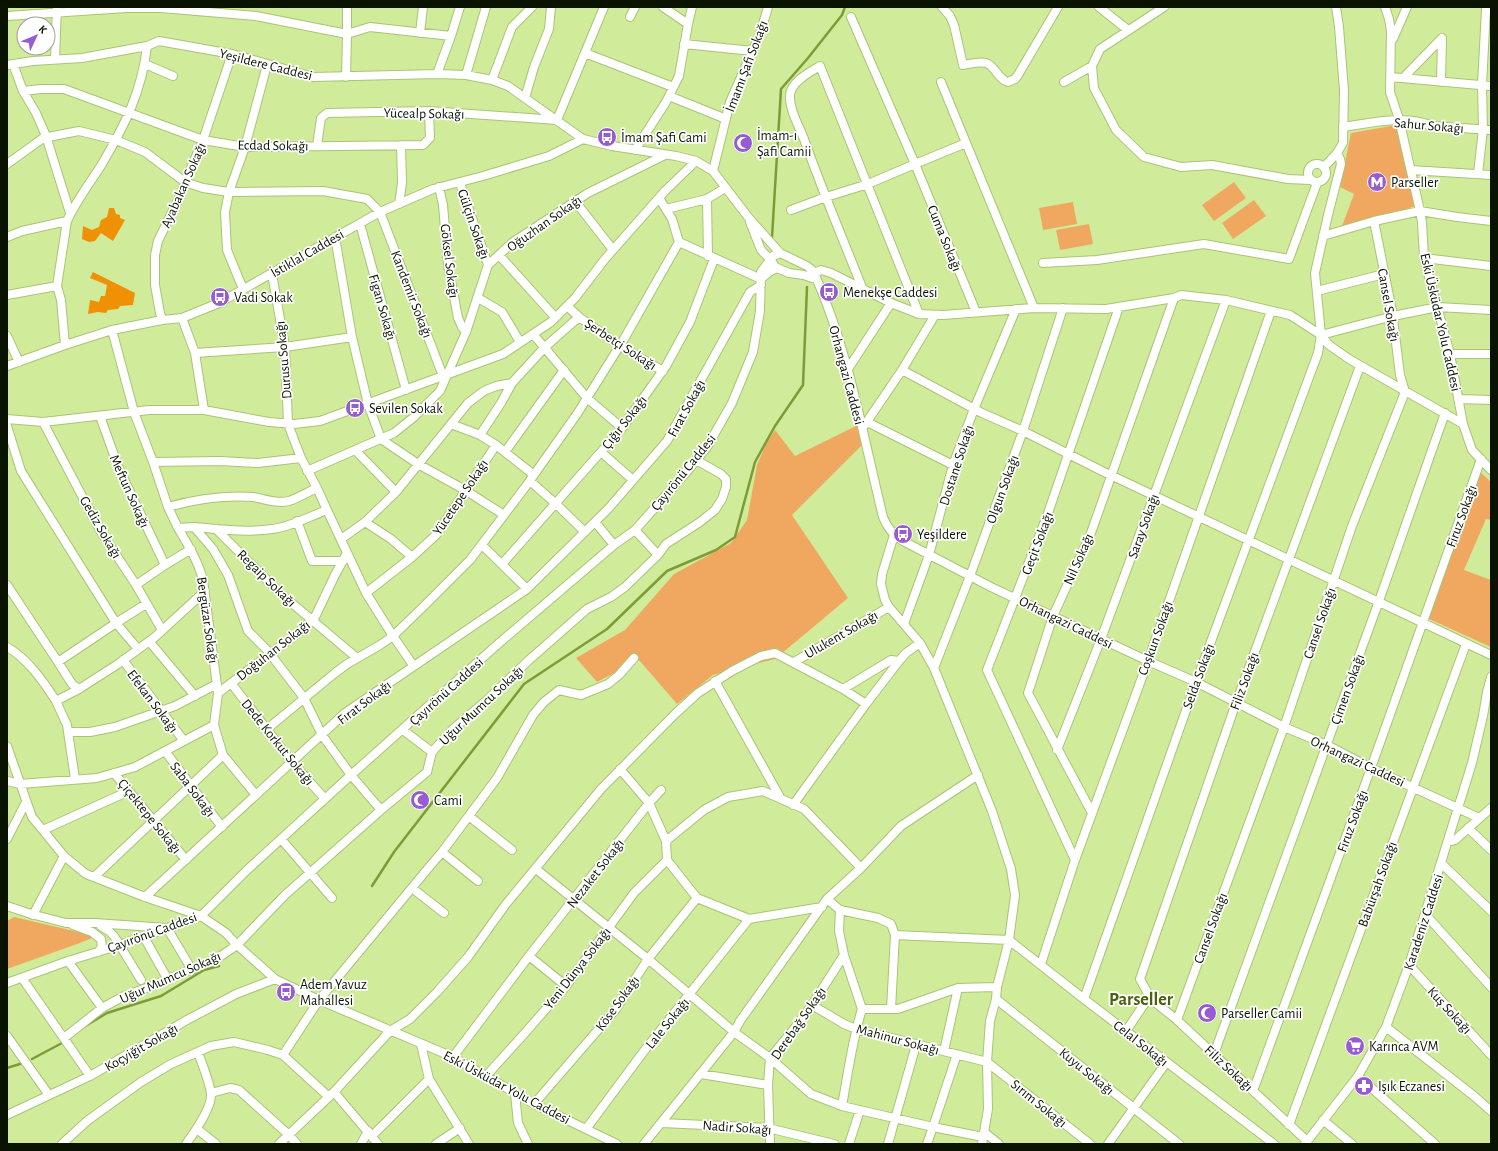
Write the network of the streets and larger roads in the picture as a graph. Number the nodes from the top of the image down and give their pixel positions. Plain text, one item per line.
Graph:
1 (347, 7) edge
2 (423, 7) edge
3 (460, 7) edge
4 (486, 7) edge
5 (532, 7) edge
6 (551, 7) edge
7 (604, 7) edge
8 (635, 7) edge
9 (663, 7) edge
10 (692, 7) edge
11 (768, 7) edge
12 (942, 7) edge
13 (1058, 7) edge
14 (1099, 7) edge
15 (1164, 7) edge
16 (1336, 7) edge
17 (1385, 7) edge
18 (1407, 7) edge
19 (57, 10) edge
20 (1491, 10) edge
21 (7, 16) edge
22 (630, 16) dead end
23 (851, 18) dead end
24 (688, 24) junction
25 (1128, 30) junction
26 (420, 33) junction
27 (347, 34) junction
28 (451, 36) junction
29 (1391, 42) junction
30 (684, 44) junction
31 (147, 46) junction
32 (752, 51) junction
33 (585, 52) junction
34 (232, 54) junction
35 (55, 59) junction
36 (145, 64) junction
37 (10, 65) edge
38 (267, 65) junction
39 (1092, 66) junction
40 (437, 74) junction
41 (466, 74) junction
42 (173, 76) dead end
43 (346, 77) junction
44 (1390, 77) junction
45 (1402, 78) junction
46 (492, 80) junction
47 (941, 82) dead end
48 (1064, 82) dead end
49 (1441, 82) junction
50 (1482, 85) junction
51 (1491, 86) edge
52 (673, 87) junction
53 (23, 91) junction
54 (669, 96) junction
55 (525, 98) junction
56 (429, 111) junction
57 (129, 114) junction
58 (726, 119) junction
59 (557, 120) junction
60 (1399, 120) junction
61 (1343, 127) junction
62 (1487, 129) edge
63 (46, 136) junction
64 (582, 138) junction
65 (116, 140) junction
66 (203, 140) junction
67 (966, 143) junction
68 (401, 145) junction
69 (317, 146) junction
70 (245, 147) junction
71 (635, 150) junction
72 (1337, 153) junction
73 (665, 155) junction
74 (696, 161) junction
75 (7, 164) edge
76 (915, 164) junction
77 (1324, 167) junction
78 (1411, 170) junction
79 (713, 171) junction
80 (1478, 174) junction
81 (1491, 175) edge
82 (1314, 181) junction
83 (185, 182) junction
84 (460, 182) junction
85 (868, 184) junction
86 (439, 188) junction
87 (725, 188) junction
88 (230, 192) junction
89 (826, 197) junction
90 (659, 198) junction
91 (707, 199) junction
92 (575, 201) junction
93 (399, 204) junction
94 (666, 209) junction
95 (791, 210) dead end
96 (1420, 211) junction
97 (380, 212) junction
98 (70, 213) junction
99 (748, 217) junction
100 (67, 221) junction
101 (1374, 221) junction
102 (1491, 221) edge
103 (360, 224) junction
104 (1324, 236) junction
105 (7, 237) edge
106 (336, 237) junction
107 (679, 242) junction
108 (613, 250) junction
109 (780, 253) junction
110 (499, 255) junction
111 (711, 258) junction
112 (1424, 258) junction
113 (771, 260) junction
114 (793, 260) junction
115 (1042, 263) dead end
116 (488, 265) junction
117 (1491, 266) edge
118 (777, 268) junction
119 (792, 273) junction
120 (272, 274) junction
121 (1384, 274) junction
122 (810, 275) junction
123 (761, 282) junction
124 (57, 286) junction
125 (243, 290) junction
126 (863, 290) junction
127 (1317, 292) junction
128 (7, 295) edge
129 (478, 298) junction
130 (1174, 298) junction
131 (1226, 300) junction
132 (891, 304) junction
133 (567, 306) junction
134 (1118, 307) junction
135 (1438, 307) junction
136 (1034, 308) junction
137 (1063, 308) junction
138 (1016, 309) junction
139 (1491, 310) edge
140 (1271, 311) junction
141 (976, 312) junction
142 (919, 314) junction
143 (935, 315) junction
144 (579, 316) junction
145 (1393, 316) junction
146 (555, 317) junction
147 (182, 318) junction
148 (162, 320) junction
149 (112, 330) junction
150 (466, 332) junction
151 (533, 334) junction
152 (1321, 335) junction
153 (7, 336) edge
154 (352, 337) junction
155 (520, 342) junction
156 (66, 344) junction
157 (620, 346) junction
158 (285, 347) junction
159 (545, 347) junction
160 (195, 353) junction
161 (1450, 354) junction
162 (1491, 354) edge
163 (19, 362) junction
164 (7, 366) edge
165 (1360, 366) junction
166 (848, 369) junction
167 (564, 370) junction
168 (902, 370) junction
169 (663, 371) junction
170 (446, 375) junction
171 (512, 383) junction
172 (406, 390) junction
173 (1405, 392) junction
174 (587, 398) junction
175 (1458, 399) junction
176 (1491, 400) edge
177 (368, 404) junction
178 (974, 409) junction
179 (204, 410) junction
180 (134, 412) junction
181 (1445, 413) junction
182 (100, 416) junction
183 (7, 419) edge
184 (43, 422) junction
185 (867, 422) junction
186 (288, 424) junction
187 (450, 424) junction
188 (1463, 424) junction
189 (7, 426) edge
190 (622, 428) junction
191 (862, 430) junction
192 (1023, 431) junction
193 (480, 435) junction
194 (381, 439) junction
195 (496, 445) junction
196 (355, 450) junction
197 (505, 452) junction
198 (601, 452) junction
199 (1068, 454) junction
200 (301, 458) junction
201 (1480, 459) junction
202 (696, 460) junction
203 (153, 462) junction
204 (418, 464) junction
205 (953, 465) junction
206 (1491, 470) edge
207 (308, 471) junction
208 (1112, 475) junction
209 (532, 478) junction
210 (633, 480) junction
211 (317, 488) junction
212 (465, 490) junction
213 (396, 492) junction
214 (1154, 495) junction
215 (555, 503) junction
216 (168, 507) junction
217 (327, 510) junction
218 (504, 515) junction
219 (1198, 516) junction
220 (297, 522) junction
221 (364, 522) junction
222 (595, 522) junction
223 (194, 527) junction
224 (178, 528) junction
225 (216, 529) junction
226 (635, 530) junction
227 (585, 532) junction
228 (894, 535) junction
229 (341, 539) junction
230 (1249, 540) junction
231 (482, 545) junction
232 (614, 545) junction
233 (191, 549) junction
234 (347, 553) junction
235 (658, 555) junction
236 (928, 555) junction
237 (412, 557) junction
238 (1289, 558) junction
239 (343, 561) junction
240 (502, 564) junction
241 (165, 565) junction
242 (970, 576) junction
243 (1333, 579) junction
244 (7, 585) edge
245 (136, 585) junction
246 (527, 589) junction
247 (205, 591) junction
248 (366, 593) junction
249 (1016, 598) junction
250 (1379, 601) junction
251 (146, 604) junction
252 (889, 607) junction
253 (1053, 616) junction
254 (312, 620) junction
255 (1423, 622) junction
256 (116, 624) junction
257 (904, 624) junction
258 (162, 630) junction
259 (393, 636) junction
260 (1102, 639) junction
261 (149, 641) junction
262 (920, 643) junction
263 (1466, 644) junction
264 (7, 647) edge
265 (138, 649) junction
266 (270, 655) junction
267 (1491, 655) edge
268 (357, 658) junction
269 (634, 658) dead end
270 (123, 660) junction
271 (899, 661) junction
272 (1148, 661) junction
273 (58, 662) junction
274 (794, 662) junction
275 (414, 665) junction
276 (934, 668) junction
277 (1491, 677) edge
278 (715, 681) junction
279 (1196, 682) junction
280 (217, 684) junction
281 (231, 684) junction
282 (79, 689) junction
283 (843, 689) junction
284 (218, 693) junction
285 (1489, 694) edge
286 (195, 696) junction
287 (304, 698) junction
288 (56, 701) junction
289 (1236, 703) junction
290 (866, 704) junction
291 (161, 711) junction
292 (214, 725) junction
293 (1284, 727) junction
294 (267, 729) junction
295 (403, 730) junction
296 (68, 732) junction
297 (322, 735) junction
298 (184, 741) junction
299 (1327, 745) junction
300 (7, 746) edge
301 (1057, 750) junction
302 (165, 751) junction
303 (432, 752) junction
304 (223, 755) junction
305 (292, 762) junction
306 (1371, 768) junction
307 (620, 769) junction
308 (114, 773) junction
309 (351, 775) junction
310 (978, 775) junction
311 (75, 779) junction
312 (7, 781) edge
313 (20, 784) junction
314 (191, 786) junction
315 (1413, 787) junction
316 (661, 790) dead end
317 (129, 791) junction
318 (256, 795) junction
319 (325, 799) junction
320 (781, 799) junction
321 (26, 802) junction
322 (649, 804) junction
323 (793, 804) junction
324 (1491, 808) edge
325 (1458, 809) junction
326 (381, 810) junction
327 (1092, 813) junction
328 (470, 817) junction
329 (1479, 818) junction
330 (154, 822) junction
331 (222, 827) junction
332 (1468, 828) junction
333 (43, 830) junction
334 (7, 839) edge
335 (281, 839) junction
336 (666, 841) junction
337 (1448, 842) junction
338 (512, 850) dead end
339 (1491, 850) edge
340 (442, 852) junction
341 (64, 856) junction
342 (186, 860) junction
343 (667, 860) junction
344 (1075, 860) junction
345 (1442, 864) junction
346 (861, 868) junction
347 (536, 869) junction
348 (310, 873) junction
349 (94, 878) junction
350 (478, 881) dead end
351 (412, 888) junction
352 (145, 897) junction
353 (332, 898) dead end
354 (697, 898) junction
355 (827, 899) junction
356 (574, 900) junction
357 (7, 906) edge
358 (822, 908) junction
359 (840, 910) junction
360 (1491, 912) edge
361 (444, 913) dead end
362 (1425, 914) junction
363 (33, 915) junction
364 (201, 916) junction
365 (749, 919) junction
366 (66, 923) junction
367 (95, 923) junction
368 (167, 928) junction
369 (609, 928) junction
370 (895, 935) junction
371 (144, 937) junction
372 (1009, 940) junction
373 (120, 945) junction
374 (237, 945) junction
375 (98, 952) junction
376 (844, 955) junction
377 (529, 956) junction
378 (648, 959) junction
379 (68, 961) junction
380 (1041, 964) junction
381 (1409, 965) junction
382 (192, 970) junction
383 (22, 978) junction
384 (275, 979) junction
385 (141, 980) dead end
386 (168, 980) junction
387 (7, 983) edge
388 (566, 986) junction
389 (997, 987) junction
390 (1491, 987) edge
391 (958, 988) junction
392 (690, 994) junction
393 (1149, 997) junction
394 (996, 998) junction
395 (1084, 999) junction
396 (319, 1000) junction
397 (812, 1005) junction
398 (102, 1008) junction
399 (862, 1009) junction
400 (891, 1010) junction
401 (1177, 1020) junction
402 (1386, 1027) junction
403 (856, 1029) junction
404 (390, 1031) junction
405 (1126, 1031) junction
406 (734, 1032) junction
407 (7, 1036) edge
408 (64, 1038) junction
409 (421, 1044) junction
410 (916, 1044) junction
411 (198, 1052) junction
412 (944, 1052) junction
413 (1490, 1052) edge
414 (957, 1054) junction
415 (1214, 1054) junction
416 (283, 1056) junction
417 (453, 1057) junction
418 (770, 1058) junction
419 (988, 1062) junction
420 (1166, 1062) junction
421 (701, 1074) junction
422 (90, 1076) junction
423 (486, 1076) junction
424 (1358, 1076) junction
425 (429, 1079) junction
426 (768, 1085) junction
427 (1253, 1091) junction
428 (211, 1093) junction
429 (515, 1094) junction
430 (332, 1095) junction
431 (49, 1096) junction
432 (534, 1104) junction
433 (842, 1106) junction
434 (1133, 1108) junction
435 (860, 1110) junction
436 (1491, 1111) edge
437 (7, 1115) edge
438 (895, 1119) junction
439 (1323, 1120) junction
440 (662, 1123) junction
441 (1289, 1125) junction
442 (933, 1127) junction
443 (460, 1128) junction
444 (768, 1128) junction
445 (197, 1129) junction
446 (586, 1129) junction
447 (370, 1134) junction
448 (289, 1135) junction
449 (983, 1138) edge
450 (1306, 1143) edge
451 (62, 1144) edge
452 (186, 1144) edge
453 (216, 1144) edge
454 (279, 1144) edge
455 (297, 1144) edge
456 (361, 1144) edge
457 (378, 1144) edge
458 (436, 1144) edge
459 (469, 1144) edge
460 (528, 1144) edge
461 (607, 1144) edge
462 (617, 1144) edge
463 (644, 1144) edge
464 (770, 1144) edge
465 (834, 1144) edge
466 (849, 1144) edge
467 (888, 1144) edge
468 (927, 1144) edge
469 (999, 1144) edge
470 (1090, 1144) edge
471 (1108, 1144) edge
472 (1179, 1144) edge
473 (1274, 1144) edge
474 (1352, 1144) edge
475 (1435, 1144) edge

1 - 27 street
2 - 26 street
3 - 28 street
4 - 41 street
5 - 46 street
6 - 55 street
7 - 33 street
8 - 22 street
9 - 24 street
10 - 24 street
11 - 32 street, İmamı Şafi Sokağı
12 - 13 street
14 - 25 street
15 - 25 street
16 - 61 street
17 - 29 street, Eski Üsküdar Yolu Caddesi
18 - 29 street
19 - 21 street
19 - 27 street
19 - 35 street
20 - 50 street
23 - 76 street, Cuma Sokağı
24 - 30 street
25 - 39 street
26 - 27 street
26 - 28 street
27 - 43 street
28 - 40 street
29 - 44 street, Eski Üsküdar Yolu Caddesi
30 - 32 street
30 - 52 street
31 - 34 street, Yeşildere Caddesi
31 - 35 street, Yeşildere Caddesi
31 - 36 street
32 - 58 street, İmamı Şafi Sokağı
33 - 52 street
33 - 59 street
34 - 38 street, Yeşildere Caddesi
34 - 66 street, Ayabakan Sokağı
35 - 37 street, Yeşildere Caddesi
36 - 42 street
36 - 57 street
37 - 53 street
38 - 43 street, Yeşildere Caddesi
38 - 70 street
39 - 48 street
39 - 82 street
40 - 41 street, Yeşildere Caddesi
40 - 43 street, Yeşildere Caddesi
41 - 46 street, Yeşildere Caddesi
44 - 45 street
44 - 60 street, Eski Üsküdar Yolu Caddesi
45 - 49 street
45 - 49 street
46 - 55 street, Yeşildere Caddesi
47 - 67 street
49 - 50 street
50 - 51 street
50 - 62 street
52 - 54 street
53 - 57 street, Ecdad Sokağı
53 - 63 street
54 - 58 street
54 - 71 street
55 - 59 street, Yeşildere Caddesi
56 - 59 street, Yücealp Sokağı
56 - 68 street, Ecdad Sokağı
56 - 69 street, Yücealp Sokağı
57 - 65 street
57 - 66 street, Ecdad Sokağı
58 - 79 street, İmamı Şafi Sokağı
59 - 64 street, Yeşildere Caddesi
60 - 61 street, Sahur Sokağı
60 - 62 street, Sahur Sokağı
60 - 78 street, Eski Üsküdar Yolu Caddesi
61 - 72 street
62 - 80 street
63 - 65 street
63 - 75 street
63 - 98 street
64 - 71 street
64 - 84 street, İstiklal Caddesi
65 - 83 street
65 - 98 street
66 - 70 street, Ecdad Sokağı
66 - 83 street, Ayabakan Sokağı
67 - 76 street
67 - 136 street
68 - 69 street, Ecdad Sokağı
68 - 93 street
69 - 70 street, Ecdad Sokağı
70 - 88 street
71 - 73 street
72 - 77 street
72 - 104 street, Selda Sokağı
73 - 74 street
73 - 92 street, Oğuzhan Sokağı
74 - 79 street
74 - 90 street
76 - 85 street
76 - 141 street, Cuma Sokağı
77 - 82 street
77 - 82 street
78 - 80 street
78 - 96 street, Eski Üsküdar Yolu Caddesi
79 - 87 street
80 - 81 street
82 - 115 street
83 - 88 street
83 - 148 street, Ayabakan Sokağı
84 - 86 street, İstiklal Caddesi
84 - 116 street, Gülçin Sokağı
85 - 89 street
85 - 89 street
85 - 142 street
86 - 93 street, İstiklal Caddesi
86 - 150 street, Göksel Sokağı
87 - 91 street
87 - 99 street
88 - 97 street
88 - 125 street
89 - 95 street
89 - 126 street
90 - 94 street
90 - 108 street
91 - 94 street
91 - 111 street, Çığır Sokağı
92 - 108 street
92 - 110 street, Oğuzhan Sokağı
93 - 97 street, İstiklal Caddesi
94 - 107 street
96 - 101 street
96 - 102 street
96 - 112 street, Eski Üsküdar Yolu Caddesi
97 - 103 street, İstiklal Caddesi
97 - 170 street, Kandemir Sokağı
98 - 100 street
99 - 109 street
99 - 113 street
100 - 105 street
100 - 124 street
101 - 104 street
101 - 121 street, Cansel Sokağı
103 - 106 street, İstiklal Caddesi
103 - 172 street, Figan Sokağı
104 - 127 street, Selda Sokağı
106 - 120 street, İstiklal Caddesi
106 - 154 street
107 - 111 street
107 - 157 street
108 - 133 street
109 - 113 street
109 - 114 street
110 - 116 street, Oğuzhan Sokağı
110 - 146 street
111 - 123 street
111 - 169 street, Çığır Sokağı
112 - 117 street
112 - 135 street, Eski Üsküdar Yolu Caddesi
113 - 118 street
113 - 123 street
114 - 119 street
114 - 122 street
116 - 129 street
118 - 119 street
118 - 123 street, Fırat Sokağı
119 - 122 street
120 - 125 street, İstiklal Caddesi
120 - 158 street, Durusu Sokağı
121 - 127 street
121 - 145 street, Cansel Sokağı
122 - 126 street
122 - 166 street, Orhangazi Caddesi
123 - 202 street, Çayırönü Caddesi
123 - 210 street, Fırat Sokağı
124 - 128 street
124 - 156 street
125 - 147 street, İstiklal Caddesi
126 - 132 street
127 - 152 street, Selda Sokağı
129 - 150 street
129 - 155 street
130 - 131 street
130 - 134 street
130 - 208 street, Nil Sokağı
131 - 140 street
131 - 214 street, Saray Sokağı
132 - 142 street
132 - 166 street
133 - 144 street, Şerbetçi Sokağı
133 - 146 street
134 - 137 street
134 - 199 street, Geçit Sokağı
135 - 139 street
135 - 145 street
135 - 161 street, Eski Üsküdar Yolu Caddesi
136 - 137 street
136 - 138 street
137 - 192 street, Olgun Sokağı
138 - 141 street
138 - 178 street, Dostane Sokağı
140 - 152 street
140 - 219 street, Coşkun Sokağı
141 - 143 street
142 - 143 street
143 - 168 street
144 - 157 street, Şerbetçi Sokağı
144 - 159 street
145 - 152 street
145 - 173 street, Cansel Sokağı
146 - 151 street
147 - 148 street, İstiklal Caddesi
147 - 160 street
148 - 149 street, İstiklal Caddesi
149 - 156 street, İstiklal Caddesi
149 - 180 street
150 - 170 street
151 - 155 street
151 - 159 street
152 - 165 street
152 - 230 street, Selda Sokağı
153 - 163 street
154 - 158 street
154 - 177 street
155 - 170 street
156 - 163 street, İstiklal Caddesi
157 - 169 street, Şerbetçi Sokağı
157 - 174 street
158 - 160 street
158 - 186 street, Durusu Sokağı
159 - 167 street
159 - 171 street
160 - 179 street
161 - 162 street
161 - 175 street, Eski Üsküdar Yolu Caddesi
163 - 164 street, İstiklal Caddesi
165 - 173 street
165 - 238 street, Filiz Sokağı
166 - 191 street, Orhangazi Caddesi
167 - 174 street
167 - 197 street
168 - 178 street
168 - 185 street
169 - 190 street, Çığır Sokağı
170 - 172 street
170 - 194 street
171 - 187 street
171 - 193 street
172 - 177 street
173 - 181 street
173 - 243 street, Cansel Sokağı
174 - 190 street
174 - 209 street
175 - 176 street
175 - 188 street, Eski Üsküdar Yolu Caddesi
177 - 186 street
177 - 194 street
178 - 192 street
178 - 205 street, Dostane Sokağı
179 - 180 street
179 - 186 street
180 - 182 street
180 - 203 street
181 - 188 street
181 - 250 street, Çimen Sokağı
182 - 184 street
182 - 241 street, Meftun Sokağı
183 - 184 street
184 - 245 street, Gediz Sokağı
185 - 191 street
185 - 205 street
186 - 200 street, Durusu Sokağı
187 - 193 street
187 - 204 street
188 - 201 street, Eski Üsküdar Yolu Caddesi
189 - 256 street
190 - 198 street, Çığır Sokağı
191 - 228 street, Orhangazi Caddesi
192 - 199 street
192 - 242 street, Olgun Sokağı
193 - 195 street
194 - 196 street
194 - 204 street
195 - 197 street
195 - 212 street, Yücetepe Sokağı
196 - 207 street
196 - 213 street
197 - 209 street
198 - 210 street
198 - 215 street, Çığır Sokağı
199 - 208 street
199 - 249 street, Geçit Sokağı
200 - 203 street
200 - 207 street, Durusu Sokağı
201 - 206 street, Eski Üsküdar Yolu Caddesi
201 - 255 street, Firuz Sokağı
202 - 226 street, Çayırönü Caddesi
202 - 235 street, Uğur Mumcu Sokağı
203 - 216 street
204 - 212 street
204 - 213 street
205 - 236 street, Dostane Sokağı
207 - 211 street, Durusu Sokağı
208 - 214 street
208 - 253 street, Nil Sokağı
209 - 215 street
209 - 218 street
210 - 222 street, Fırat Sokağı
211 - 216 street
211 - 217 street, Durusu Sokağı
212 - 218 street
212 - 237 street, Yücetepe Sokağı
213 - 221 street
214 - 219 street
214 - 260 street, Saray Sokağı
215 - 227 street
215 - 240 street, Çığır Sokağı
216 - 224 street, Bergüzar Sokağı
217 - 220 street
217 - 229 street, Durusu Sokağı
218 - 231 street
219 - 230 street
219 - 272 street, Coşkun Sokağı
220 - 225 street
220 - 239 street
221 - 229 street
221 - 237 street
222 - 227 street, Fırat Sokağı
222 - 232 street
223 - 224 street
223 - 225 street
223 - 266 street
224 - 233 street, Bergüzar Sokağı
225 - 254 street, Regaip Sokağı
226 - 232 street, Çayırönü Caddesi
226 - 235 street
227 - 246 street, Fırat Sokağı
228 - 236 street, Orhangazi Caddesi
228 - 252 street
229 - 234 street, Durusu Sokağı
230 - 238 street
230 - 279 street, Selda Sokağı
231 - 240 street
231 - 259 street
232 - 295 street, Çayırönü Caddesi
233 - 241 street
233 - 247 street, Bergüzar Sokağı
234 - 239 street, Doğuhan Sokağı
234 - 248 street, Durusu Sokağı
235 - 303 street, Uğur Mumcu Sokağı
236 - 242 street, Orhangazi Caddesi
236 - 257 street, Dostane Sokağı
237 - 248 street, Yücetepe Sokağı
238 - 243 street
238 - 289 street, Filiz Sokağı
239 - 254 street, Doğuhan Sokağı
240 - 246 street
241 - 245 street
242 - 249 street, Orhangazi Caddesi
242 - 276 street, Olgun Sokağı
243 - 250 street
243 - 293 street, Cansel Sokağı
244 - 273 street
245 - 251 street, Gediz Sokağı
246 - 275 street, Fırat Sokağı
247 - 258 street
247 - 280 street, Bergüzar Sokağı
248 - 259 street, Durusu Sokağı
249 - 253 street, Orhangazi Caddesi
249 - 344 street, Geçit Sokağı
250 - 255 street
250 - 299 street, Çimen Sokağı
251 - 256 street
251 - 258 street, Gediz Sokağı
252 - 257 street
252 - 274 street, Ulukent Sokağı
253 - 260 street, Orhangazi Caddesi
253 - 301 street, Nil Sokağı
254 - 266 street, Doğuhan Sokağı
254 - 268 street, Regaip Sokağı
255 - 263 street
255 - 306 street, Firuz Sokağı
256 - 265 street
256 - 273 street
257 - 262 street
258 - 261 street
259 - 268 street
259 - 275 street, Durusu Sokağı
260 - 272 street, Orhangazi Caddesi
260 - 301 street, Saray Sokağı
261 - 265 street
261 - 286 street
262 - 271 street
262 - 276 street
263 - 267 street
263 - 315 street, Babürşah Sokağı
264 - 288 street
265 - 270 street
266 - 281 street, Doğuhan Sokağı
266 - 287 street
268 - 287 street
269 - 328 street
270 - 282 street
270 - 291 street, Efekan Sokağı
271 - 283 street
271 - 290 street
272 - 279 street, Orhangazi Caddesi
272 - 327 street, Coşkun Sokağı
273 - 282 street
274 - 278 street
274 - 283 street
275 - 297 street, Fırat Sokağı
276 - 310 street
277 - 285 street, Karadeniz Caddesi
278 - 307 street
278 - 320 street
279 - 289 street, Orhangazi Caddesi
279 - 395 street, Selda Sokağı
280 - 284 street, Bergüzar Sokağı
280 - 286 street
281 - 284 street, Doğuhan Sokağı
281 - 294 street, Dede Korkut Sokağı
282 - 288 street
283 - 290 street
284 - 292 street
285 - 325 street, Karadeniz Caddesi
286 - 291 street
287 - 294 street
287 - 297 street
288 - 296 street
289 - 293 street, Orhangazi Caddesi
289 - 393 street, Filiz Sokağı
290 - 323 street
291 - 296 street
291 - 298 street, Efekan Sokağı
292 - 298 street
292 - 304 street
293 - 299 street, Orhangazi Caddesi
293 - 401 street, Cansel Sokağı
294 - 305 street, Dede Korkut Sokağı
295 - 303 street
295 - 309 street, Çayırönü Caddesi
296 - 311 street
297 - 305 street, Fırat Sokağı
297 - 309 street
298 - 302 street
299 - 306 street, Orhangazi Caddesi
299 - 415 street, Çimen Sokağı
300 - 313 street, Eski Üsküdar Yolu Caddesi
301 - 327 street, Nil Sokağı
302 - 308 street
302 - 314 street, Saba Sokağı
303 - 326 street, Uğur Mumcu Sokağı
304 - 314 street
304 - 318 street
305 - 318 street, Fırat Sokağı
305 - 319 street, Dede Korkut Sokağı
306 - 315 street, Orhangazi Caddesi
306 - 427 street, Firuz Sokağı
307 - 322 street
307 - 347 street
308 - 311 street
308 - 317 street, Çiçektepe Sokağı
309 - 319 street, Çayırönü Caddesi
309 - 326 street
310 - 346 street
310 - 372 street
311 - 313 street
312 - 313 street
313 - 321 street, Eski Üsküdar Yolu Caddesi
314 - 330 street
314 - 331 street, Saba Sokağı
315 - 325 street, Orhangazi Caddesi
315 - 441 street, Babürşah Sokağı
316 - 322 street, Nezaket Sokağı
317 - 330 street, Çiçektepe Sokağı
317 - 333 street
318 - 331 street, Fırat Sokağı
319 - 335 street, Çayırönü Caddesi
320 - 323 street
320 - 336 street
321 - 333 street, Eski Üsküdar Yolu Caddesi
321 - 334 street
322 - 336 street
322 - 356 street, Nezaket Sokağı
323 - 346 street
324 - 329 street
325 - 329 street, Orhangazi Caddesi
325 - 337 street, Karadeniz Caddesi
326 - 348 street, Uğur Mumcu Sokağı
327 - 344 street, Coşkun Sokağı
328 - 338 street
328 - 340 street
329 - 332 street
330 - 342 street, Çiçektepe Sokağı
330 - 349 street
331 - 342 street, Fırat Sokağı
332 - 337 street
332 - 339 street
333 - 341 street, Eski Üsküdar Yolu Caddesi
335 - 348 street
335 - 364 street, Çayırönü Caddesi
336 - 343 street
337 - 345 street, Karadeniz Caddesi
340 - 350 street
340 - 351 street
341 - 349 street, Eski Üsküdar Yolu Caddesi
341 - 363 street
342 - 352 street, Fırat Sokağı
343 - 354 street
343 - 369 street, Yeni Dünya Sokağı
344 - 380 street, Coşkun Sokağı
345 - 360 street
345 - 362 street, Karadeniz Caddesi
346 - 355 street
347 - 356 street
347 - 404 street
348 - 353 street
348 - 374 street, Uğur Mumcu Sokağı
349 - 352 street, Eski Üsküdar Yolu Caddesi
351 - 361 street
351 - 396 street
352 - 364 street, Eski Üsküdar Yolu Caddesi
354 - 365 street
354 - 378 street, Köse Sokağı
355 - 358 street
355 - 359 street
356 - 369 street
356 - 377 street, Nezaket Sokağı
357 - 363 street
358 - 365 street
358 - 406 street
359 - 370 street
359 - 376 street
362 - 381 street, Karadeniz Caddesi
362 - 390 street
363 - 366 street
364 - 368 street, Çayırönü Caddesi
364 - 374 street, Eski Üsküdar Yolu Caddesi
365 - 392 street, Lale Sokağı
366 - 367 street
366 - 375 street
367 - 368 street
367 - 373 street
368 - 371 street, Çayırönü Caddesi
368 - 382 street
369 - 378 street
369 - 388 street, Yeni Dünya Sokağı
370 - 372 street
370 - 400 street
371 - 373 street, Çayırönü Caddesi
371 - 386 street
372 - 380 street, Celal Sokağı
372 - 389 street
373 - 375 street, Çayırönü Caddesi
373 - 385 street
374 - 382 street, Uğur Mumcu Sokağı
374 - 384 street, Eski Üsküdar Yolu Caddesi
375 - 379 street, Çayırönü Caddesi
376 - 397 street, Derebağ Sokağı
376 - 399 street
377 - 388 street
377 - 417 street, Nezaket Sokağı
378 - 392 street
378 - 432 street, Köse Sokağı
379 - 383 street, Çayırönü Caddesi
379 - 398 street
380 - 395 street, Celal Sokağı
381 - 402 street, Karadeniz Caddesi
381 - 413 street, Kuş Sokağı
382 - 386 street, Uğur Mumcu Sokağı
383 - 387 street, Çayırönü Caddesi
383 - 408 street
384 - 396 street, Eski Üsküdar Yolu Caddesi
384 - 422 street, Koçyiğit Sokağı
386 - 398 street, Uğur Mumcu Sokağı
388 - 423 street, Yeni Dünya Sokağı
389 - 391 street
389 - 394 street
391 - 400 street
391 - 412 street
392 - 406 street
392 - 446 street, Lale Sokağı
393 - 401 street, Filiz Sokağı
393 - 405 street
394 - 419 street
394 - 434 street, Kuyu Sokağı
395 - 405 street, Celal Sokağı
396 - 404 street, Eski Üsküdar Yolu Caddesi
396 - 416 street
397 - 403 street, Mahinur Sokağı
397 - 418 street, Derebağ Sokağı
398 - 408 street, Uğur Mumcu Sokağı
399 - 400 street
399 - 403 street
401 - 415 street, Filiz Sokağı
402 - 424 street, Karadeniz Caddesi
402 - 436 street
403 - 410 street, Mahinur Sokağı
403 - 433 street
404 - 409 street, Eski Üsküdar Yolu Caddesi
404 - 430 street
405 - 420 street, Celal Sokağı
406 - 418 street
406 - 421 street
407 - 431 street
408 - 422 street
409 - 417 street, Eski Üsküdar Yolu Caddesi
409 - 425 street
410 - 412 street, Mahinur Sokağı
410 - 438 street
411 - 416 street
411 - 428 street
411 - 451 street
412 - 414 street, Mahinur Sokağı
414 - 419 street, Mahinur Sokağı
414 - 442 street
415 - 427 street, Filiz Sokağı
416 - 430 street
417 - 423 street, Eski Üsküdar Yolu Caddesi
418 - 426 street, Derebağ Sokağı
418 - 433 street
419 - 449 street
419 - 470 street, Sırım Sokağı
420 - 434 street
420 - 473 street, Celal Sokağı
421 - 426 street
421 - 440 street
422 - 431 street, Koçyiğit Sokağı
423 - 429 street, Eski Üsküdar Yolu Caddesi
424 - 439 street, Karadeniz Caddesi
424 - 475 street
425 - 443 street
425 - 447 street
426 - 444 street, Derebağ Sokağı
427 - 441 street, Filiz Sokağı
428 - 445 street
428 - 448 street
429 - 432 street, Eski Üsküdar Yolu Caddesi
429 - 460 street
430 - 447 street
430 - 448 street
431 - 437 street, Koçyiğit Sokağı
432 - 446 street, Eski Üsküdar Yolu Caddesi
433 - 435 street
434 - 471 street
434 - 472 street, Kuyu Sokağı
435 - 438 street
435 - 466 street
438 - 442 street
438 - 467 street
439 - 450 street, Karadeniz Caddesi
439 - 474 street
440 - 444 street, Nadir Sokağı
440 - 463 street
441 - 450 street, Filiz Sokağı
442 - 449 street
442 - 468 street
443 - 458 street
443 - 459 street
444 - 464 street, Derebağ Sokağı
444 - 465 street, Nadir Sokağı
445 - 452 street
445 - 453 street
446 - 461 street, Eski Üsküdar Yolu Caddesi
446 - 462 street, Eski Üsküdar Yolu Caddesi
447 - 456 street
447 - 457 street
448 - 454 street
448 - 455 street
449 - 469 street

